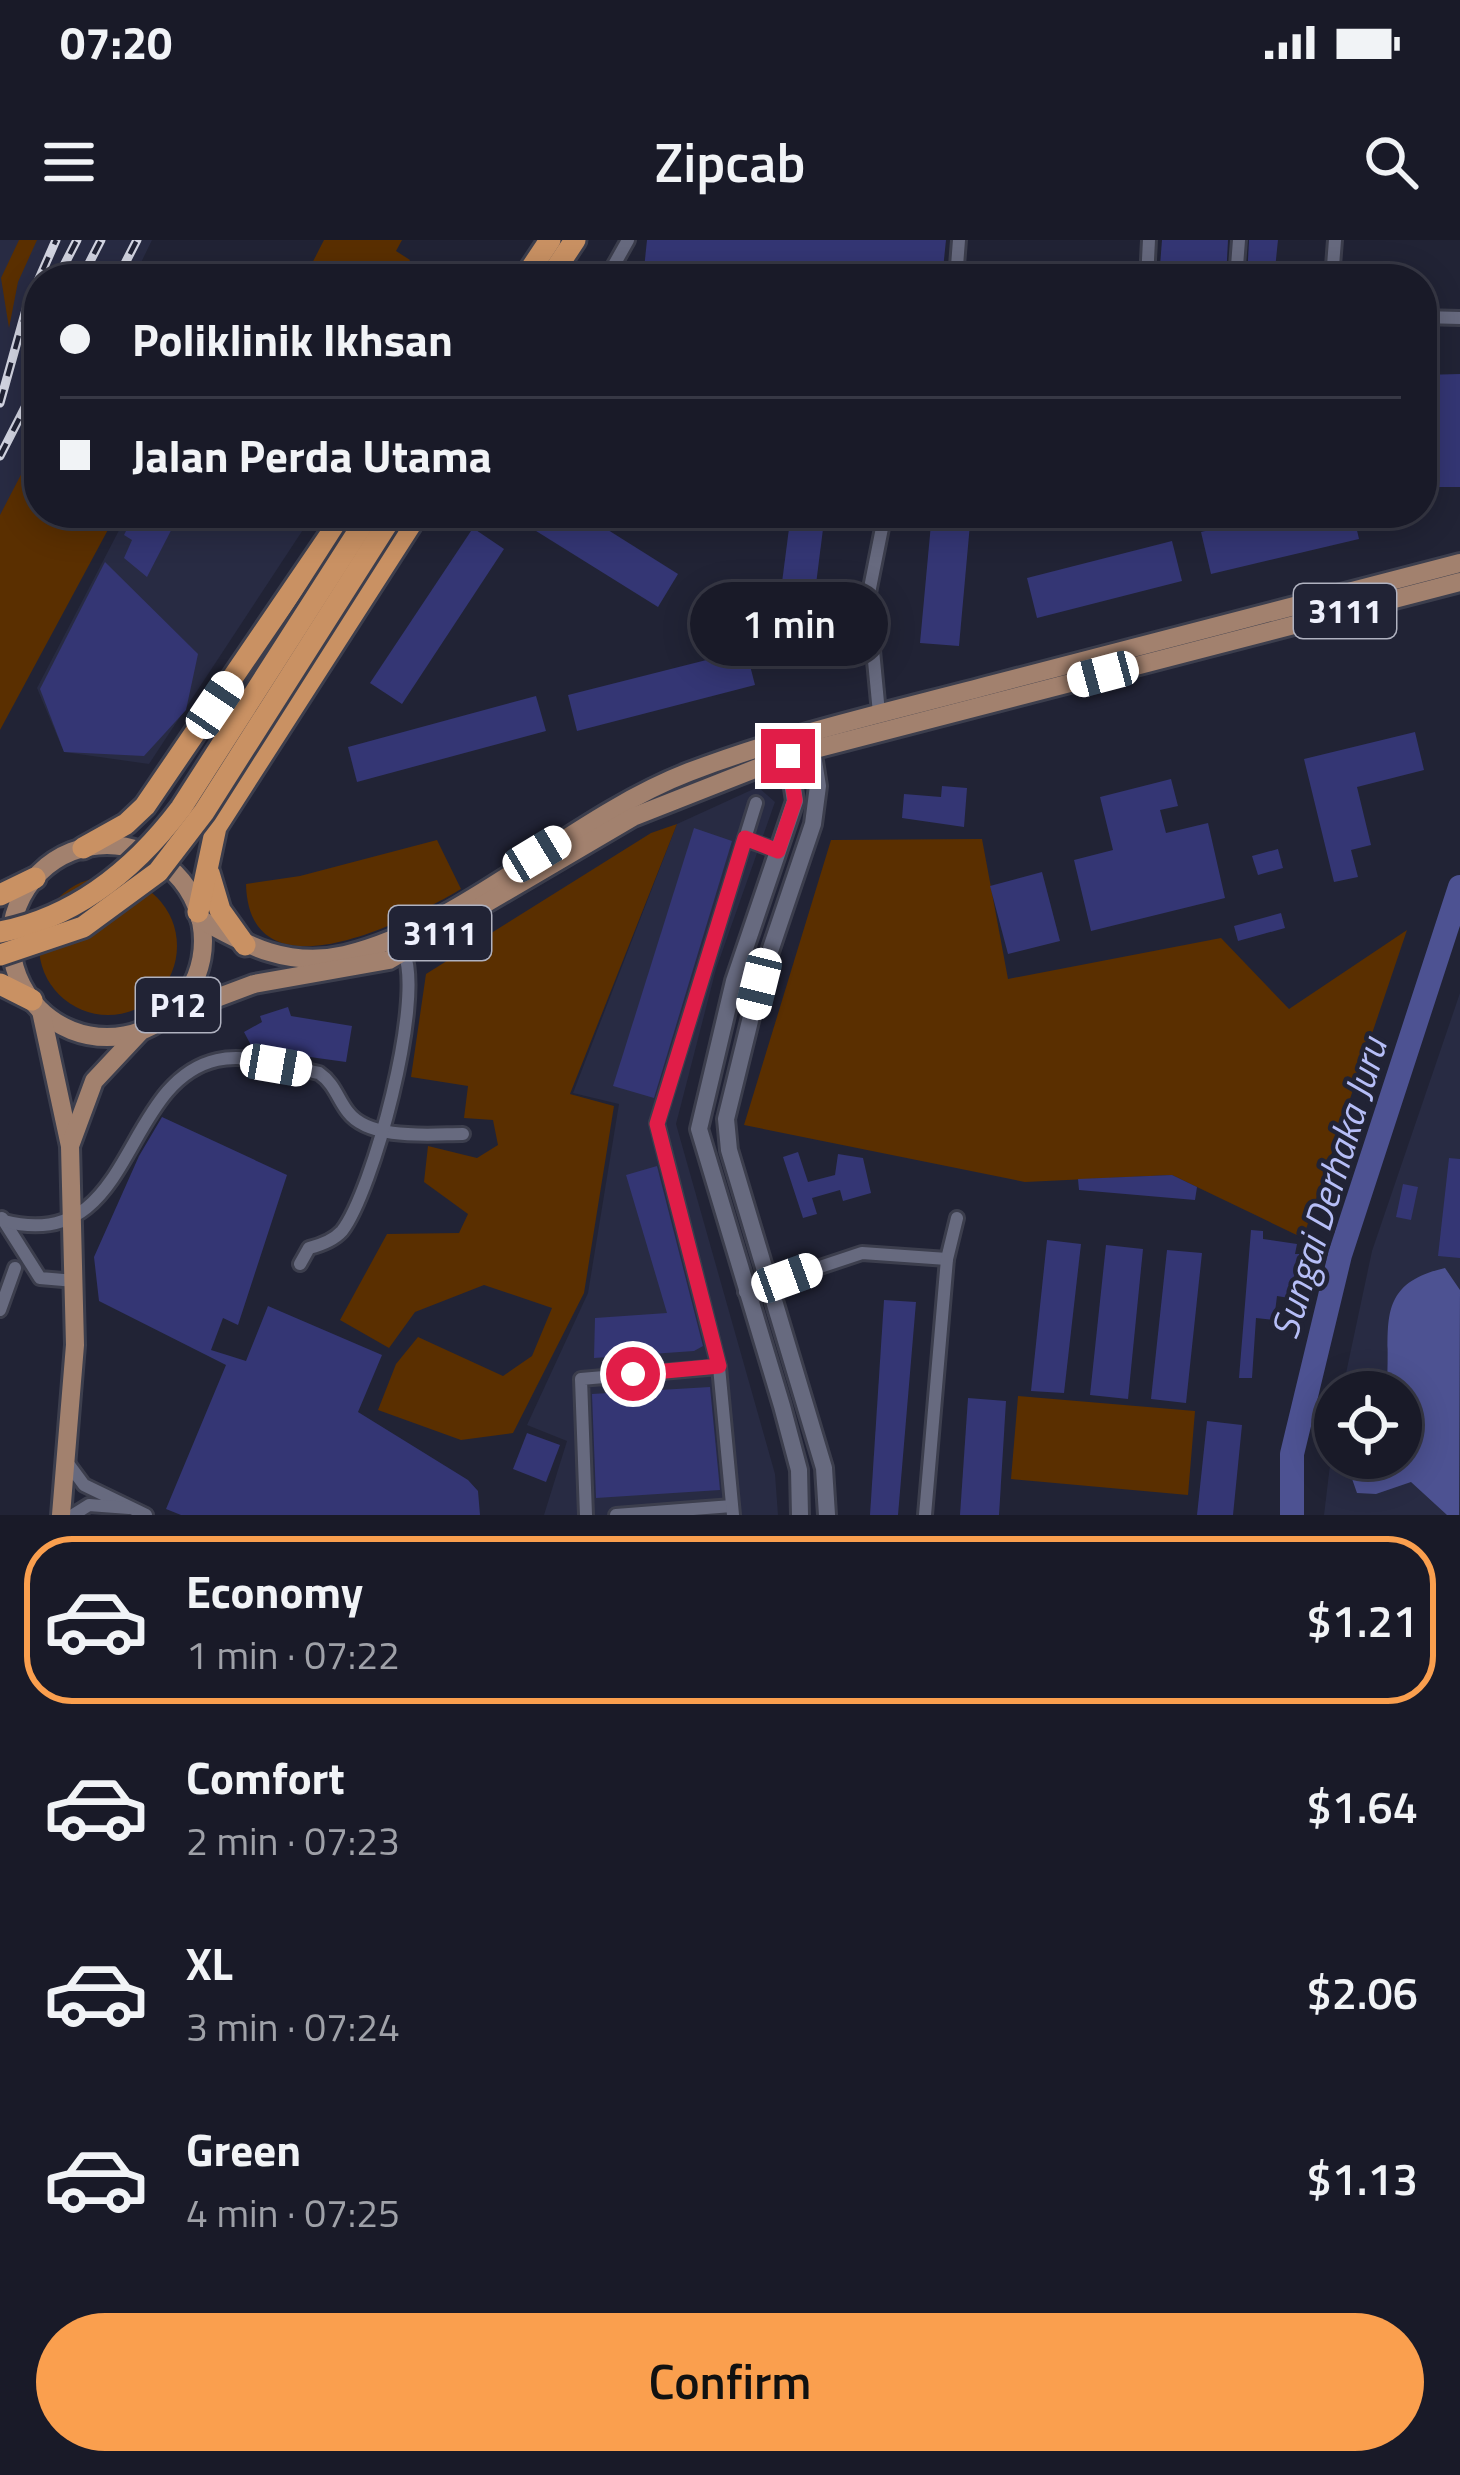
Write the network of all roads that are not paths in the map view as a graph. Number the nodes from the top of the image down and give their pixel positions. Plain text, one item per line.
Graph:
1 (335, 528) edge
2 (360, 528) edge
3 (384, 528) edge
4 (409, 528) edge
5 (882, 528) edge
6 (1460, 563) edge
7 (1460, 582) edge
8 (879, 713) junction
9 (812, 749) junction
10 (788, 756) junction
11 (158, 788) junction
12 (756, 803) dead end
13 (213, 838) junction
14 (745, 838) junction
15 (82, 848) junction
16 (778, 851) junction
17 (35, 878) junction
18 (0, 895) edge
19 (199, 916) junction
20 (0, 932) edge
21 (245, 944) junction
22 (404, 953) junction
23 (0, 955) edge
24 (0, 984) edge
25 (36, 1005) junction
26 (166, 1017) junction
27 (143, 1030) junction
28 (379, 1128) junction
29 (463, 1134) dead end
30 (70, 1146) junction
31 (72, 1217) junction
32 (2, 1218) edge
33 (957, 1218) dead end
34 (947, 1259) junction
35 (300, 1264) dead end
36 (20, 1265) junction
37 (0, 1276) edge
38 (75, 1281) junction
39 (770, 1284) junction
40 (744, 1292) junction
41 (0, 1310) edge
42 (719, 1366) junction
43 (68, 1462) junction
44 (130, 1508) junction
45 (733, 1511) edge
46 (61, 1515) edge
47 (73, 1515) edge
48 (146, 1515) edge
49 (586, 1515) edge
50 (616, 1515) edge
51 (800, 1515) edge
52 (826, 1515) edge
53 (925, 1515) edge

1 - 11 highway
2 - 20 highway, bridge
3 - 23 highway, bridge
4 - 13 highway
5 - 8 street
6 - 8 main road, 3111
7 - 9 main road, 3111
8 - 21 main road, 3111
9 - 10 main road, 3111
9 - 39 street
10 - 16 street
10 - 22 main road, 3111
11 - 13 highway
11 - 15 highway
12 - 14 street
13 - 19 highway
13 - 21 highway
14 - 16 street
14 - 42 street
15 - 17 main road
15 - 19 main road
16 - 40 street
17 - 18 highway
17 - 25 main road, P12
19 - 21 main road, 3111
19 - 26 main road, P12
22 - 26 main road, 3111
22 - 28 street
24 - 25 highway
25 - 27 main road, P12
25 - 30 main road, P12
26 - 27 main road, P12
27 - 30 main road, P12
28 - 29 street
28 - 31 street
28 - 35 street
30 - 31 main road, P12
31 - 32 street
31 - 38 main road, P12
32 - 36 street
33 - 34 street
34 - 39 street
34 - 53 street
36 - 37 street
36 - 38 street
36 - 41 street
38 - 43 main road, P12
39 - 40 street
39 - 52 street
40 - 51 street
42 - 45 street
42 - 49 street
43 - 44 street
43 - 46 main road, P12
44 - 47 street
44 - 48 street
45 - 50 street

